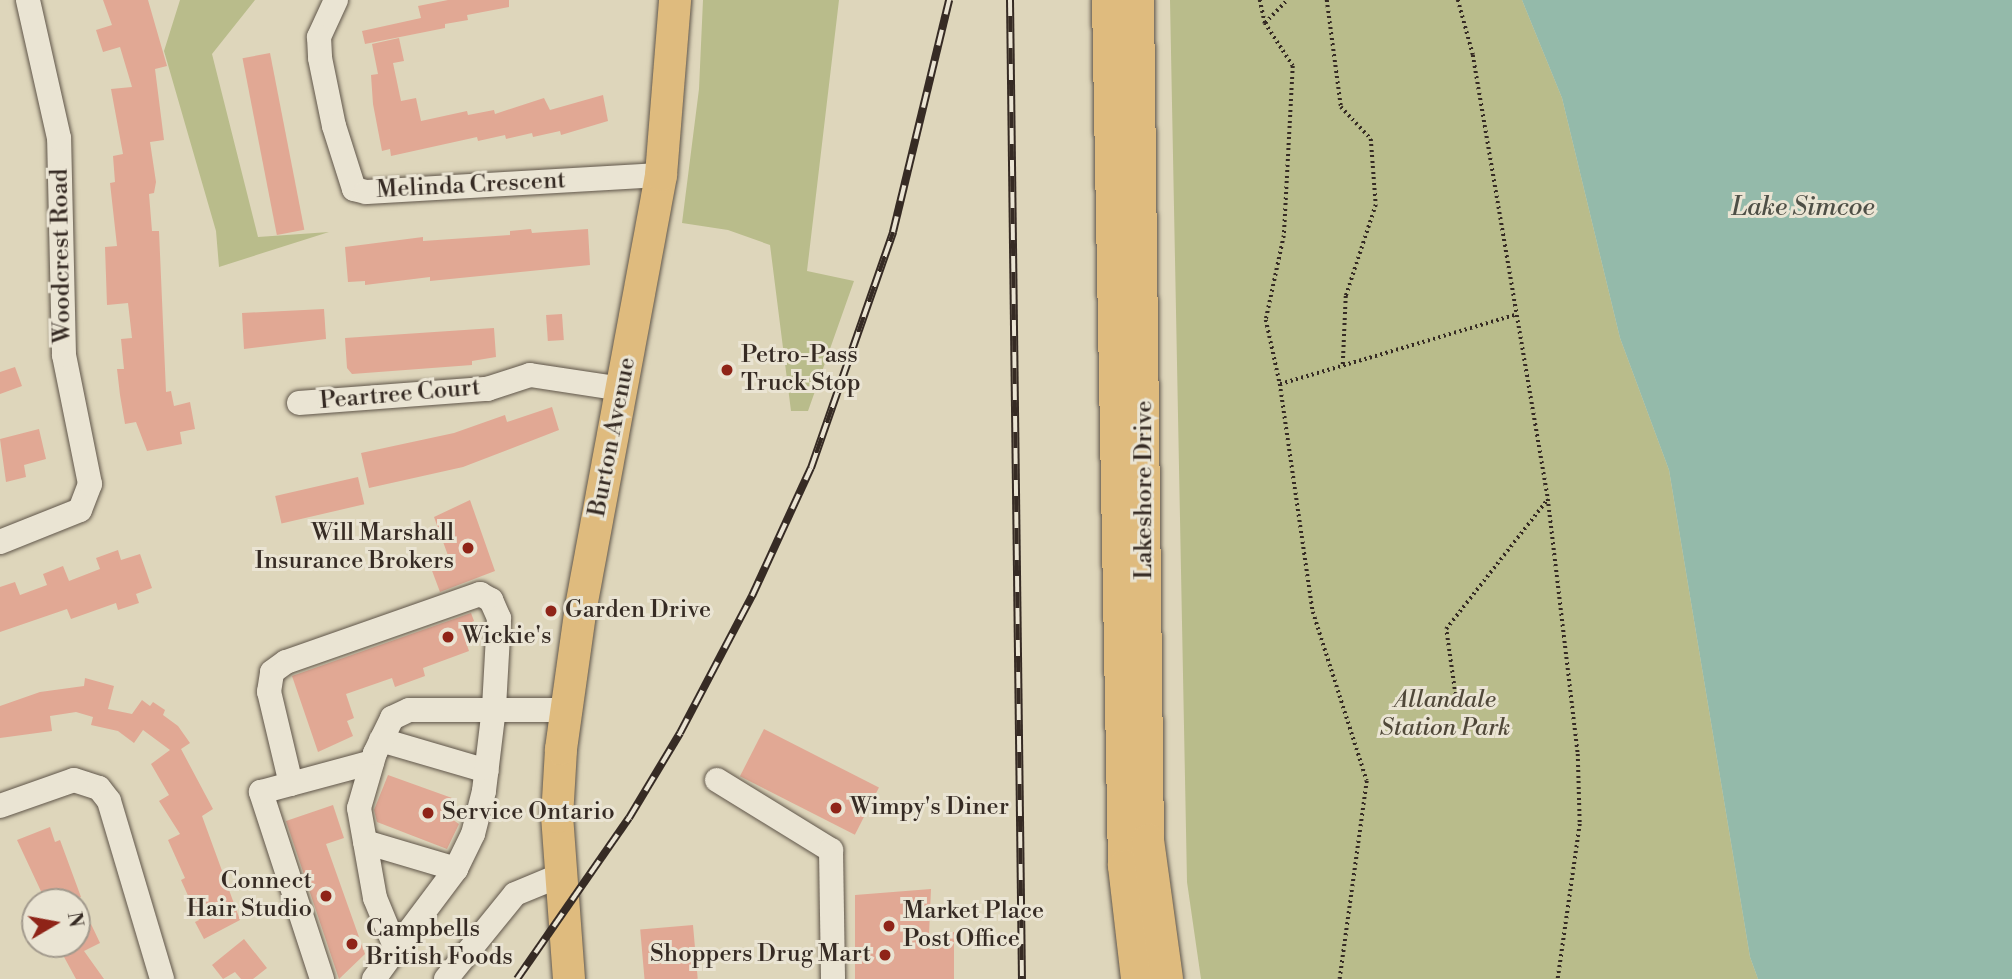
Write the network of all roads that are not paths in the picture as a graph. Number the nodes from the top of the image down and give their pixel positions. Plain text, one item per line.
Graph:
1 (28, 0) edge
2 (336, 0) edge
3 (675, 0) edge
4 (1108, 0) edge
5 (1138, 0) edge
6 (661, 175) junction
7 (624, 389) junction
8 (299, 403) dead end
9 (0, 542) edge
10 (494, 708) junction
11 (566, 710) junction
12 (377, 751) junction
13 (487, 771) junction
14 (717, 780) dead end
15 (291, 784) junction
16 (0, 806) edge
17 (365, 842) junction
18 (456, 869) junction
19 (561, 875) junction
20 (396, 949) junction
21 (162, 979) edge
22 (321, 979) edge
23 (374, 979) edge
24 (446, 979) edge
25 (569, 979) edge
26 (833, 979) edge
27 (1137, 979) edge
28 (1167, 979) edge

1 - 9 street, Woodcrest Road
2 - 6 street, Melinda Crescent
3 - 6 main road, Burton Avenue
4 - 27 main road, Lakeshore Drive
5 - 28 main road, Lakeshore Drive
6 - 7 main road, Burton Avenue
7 - 8 street, Peartree Court
7 - 11 main road, Burton Avenue
10 - 11 street
10 - 12 street
10 - 13 street
10 - 15 street
11 - 19 main road, Burton Avenue
12 - 13 street
12 - 15 street
12 - 17 street
13 - 18 street
14 - 26 street
15 - 22 street
16 - 21 street
17 - 18 street
17 - 20 street
18 - 20 street
19 - 24 street
19 - 25 main road, Burton Avenue
20 - 23 street

